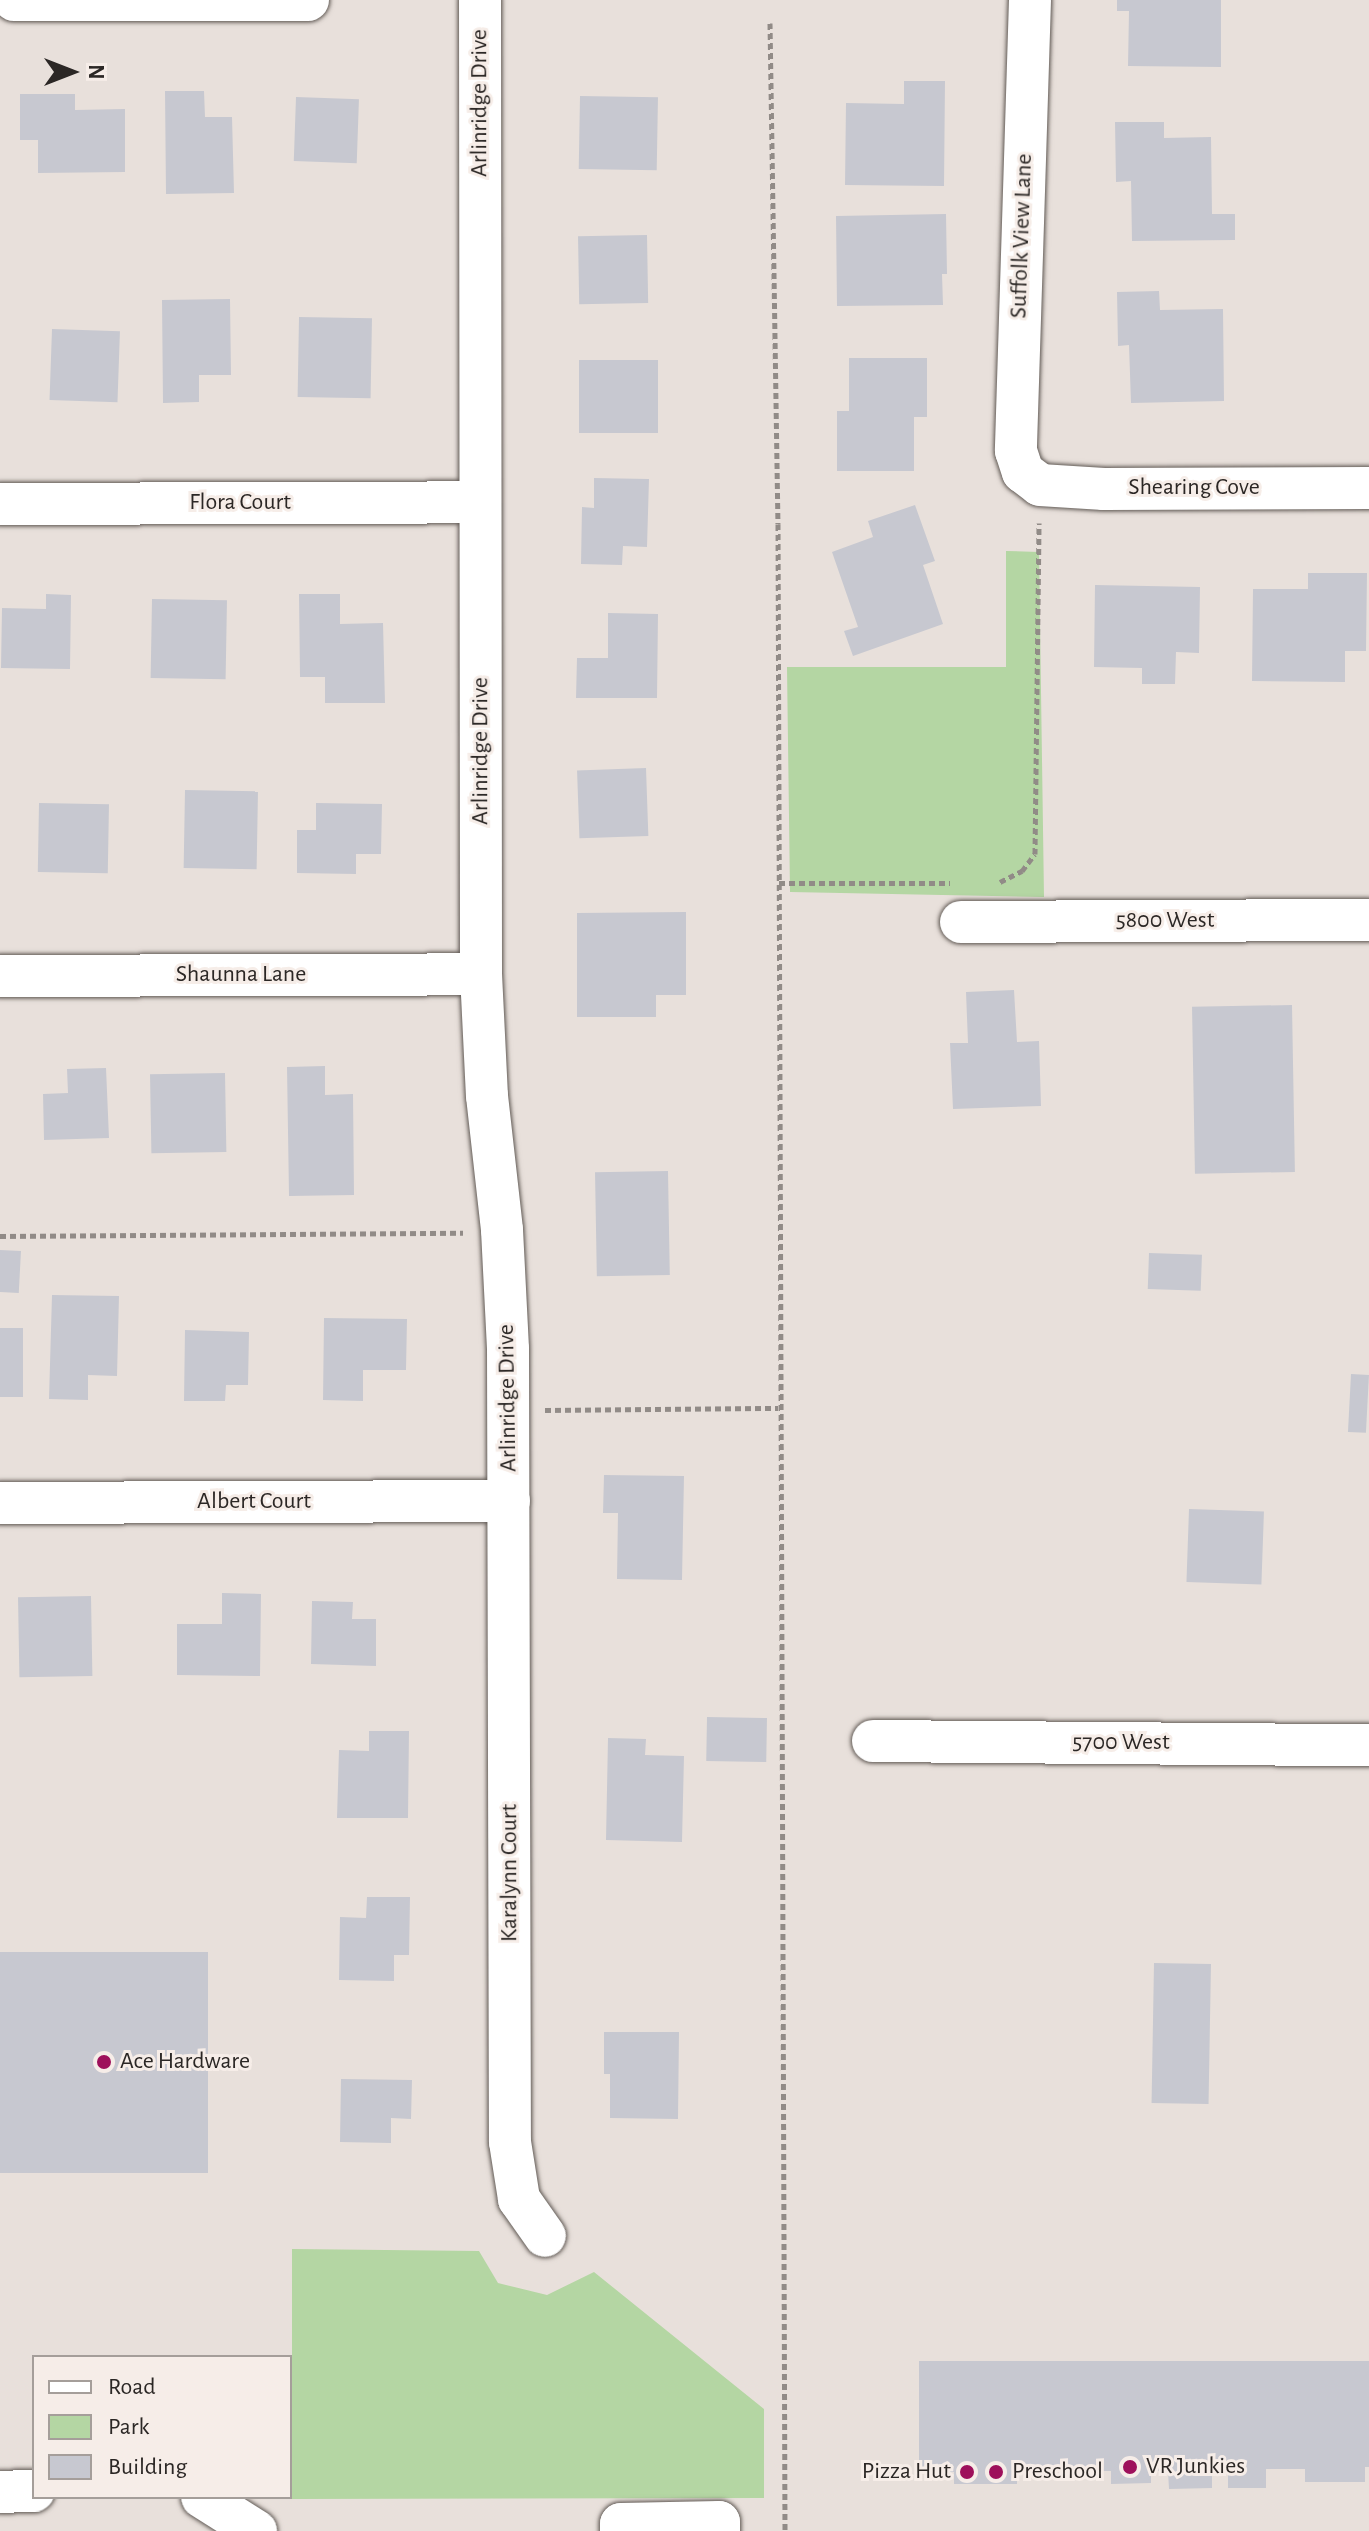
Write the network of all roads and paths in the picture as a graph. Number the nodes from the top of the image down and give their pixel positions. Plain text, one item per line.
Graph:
1 (14, 0) edge
2 (308, 0) edge
3 (480, 0) edge
4 (1030, 0) edge
5 (770, 23) dead end
6 (1031, 478) junction
7 (1369, 488) edge
8 (480, 502) junction
9 (0, 504) edge
10 (779, 883) junction
11 (997, 883) dead end
12 (964, 903) joint
13 (1369, 920) edge
14 (481, 974) junction
15 (0, 976) edge
16 (468, 1232) dead end
17 (0, 1236) edge
18 (778, 1408) junction
19 (536, 1410) dead end
20 (509, 1501) junction
21 (0, 1503) edge
22 (873, 1741) dead end
23 (1369, 1745) edge
24 (545, 2236) dead end
25 (32, 2491) edge
26 (0, 2492) edge
27 (205, 2499) edge
28 (256, 2531) edge
29 (621, 2531) edge
30 (719, 2531) edge
31 (785, 2531) edge

1 - 2 street
3 - 8 street, Arlinridge Drive
4 - 6 street, Suffolk View Lane
5 - 10 path
6 - 7 street, Shearing Cove
6 - 11 path
8 - 9 street, Flora Court
8 - 14 street, Arlinridge Drive
10 - 12 path
10 - 18 path
12 - 13 street, 5800 West
14 - 15 street, Shaunna Lane
14 - 20 street, Arlinridge Drive
16 - 17 path
18 - 19 path
18 - 31 path
20 - 21 street, Albert Court
20 - 24 street, Karalynn Court
22 - 23 street, 5700 West
25 - 26 street
27 - 28 street
29 - 30 street

